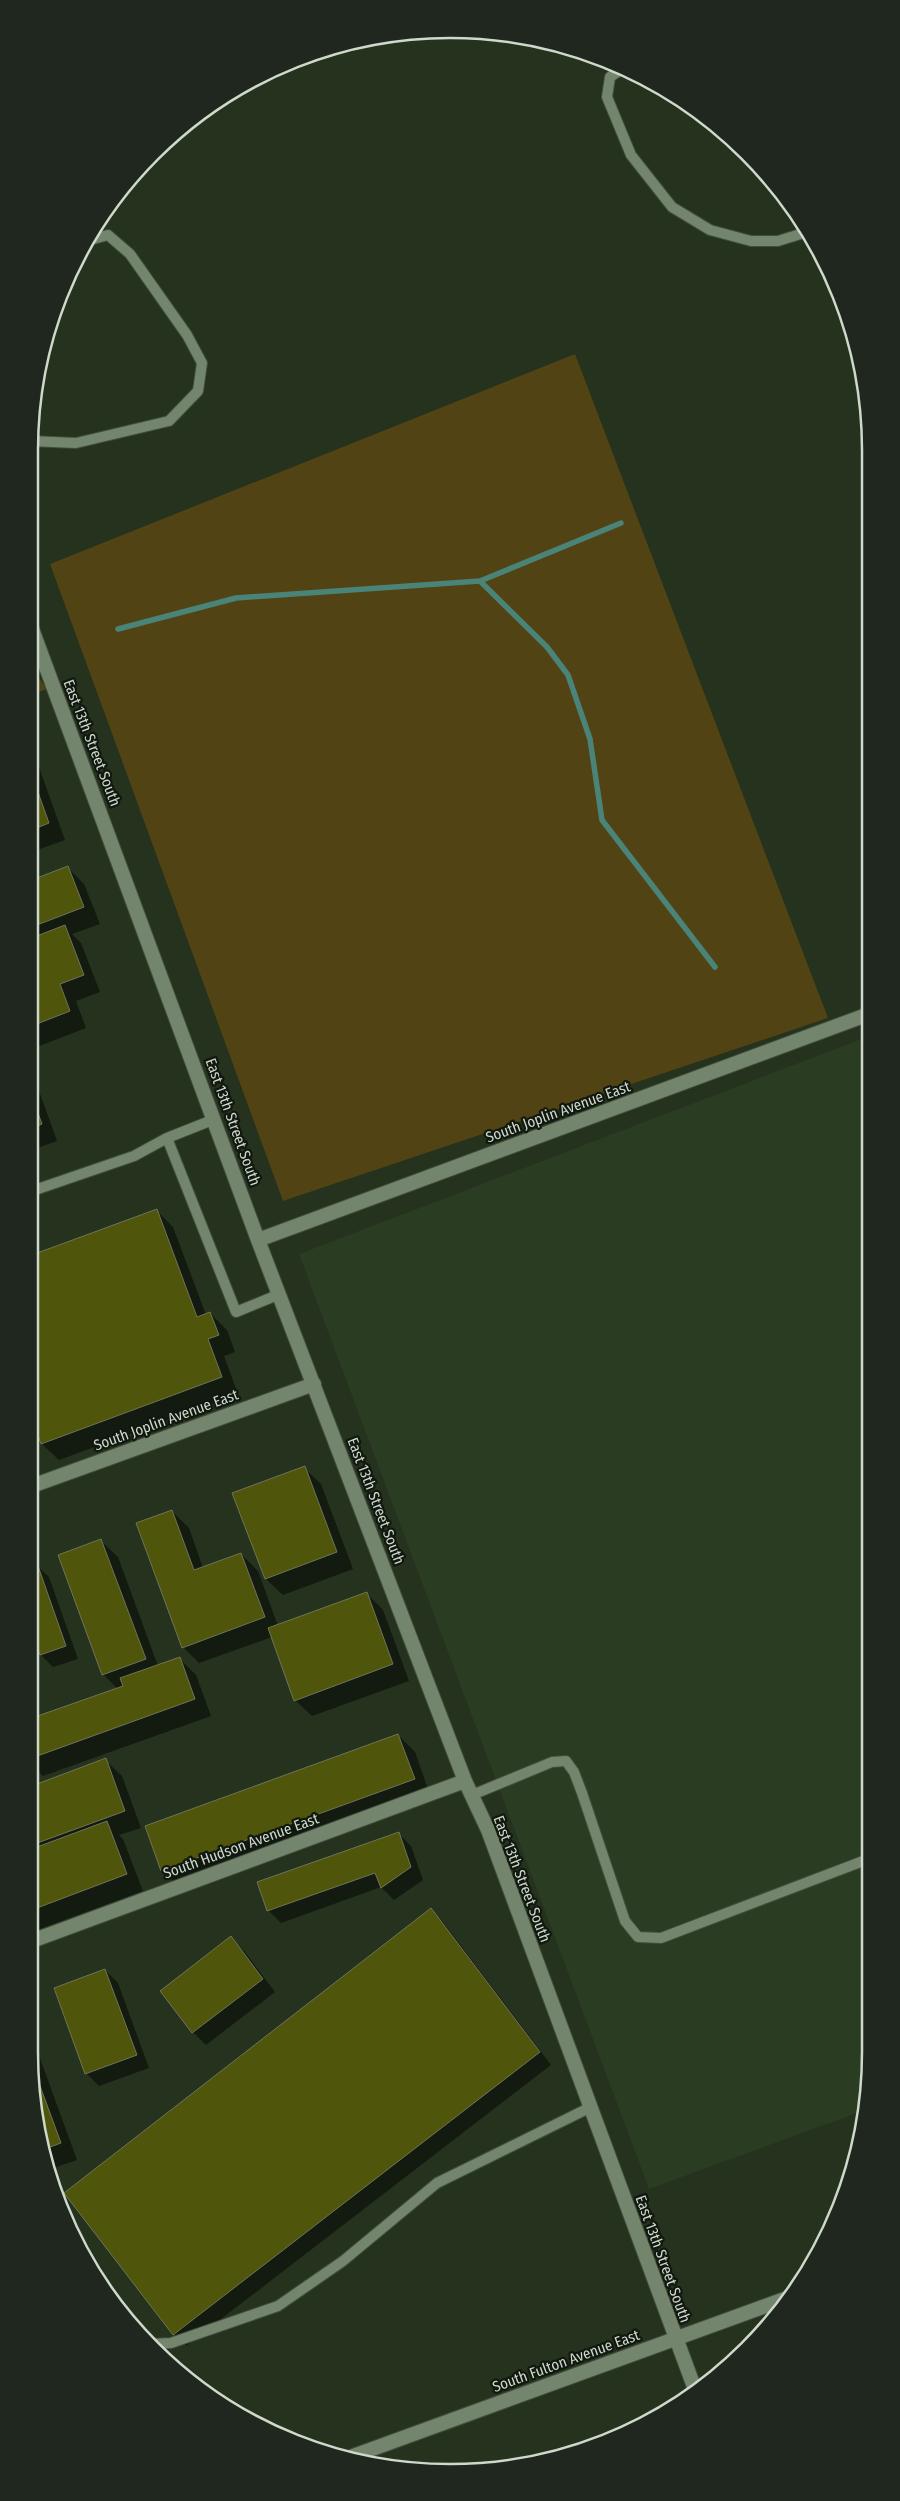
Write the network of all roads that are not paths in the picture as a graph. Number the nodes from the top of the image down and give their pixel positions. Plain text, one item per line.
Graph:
1 (616, 73) edge
2 (801, 234) edge
3 (97, 238) edge
4 (38, 441) edge
5 (38, 645) edge
6 (862, 1017) edge
7 (215, 1118) junction
8 (167, 1138) junction
9 (38, 1189) edge
10 (258, 1240) junction
11 (280, 1294) junction
12 (314, 1384) junction
13 (38, 1484) edge
14 (465, 1781) junction
15 (472, 1795) junction
16 (862, 1861) edge
17 (38, 1939) edge
18 (591, 2107) junction
19 (777, 2302) edge
20 (675, 2339) junction
21 (159, 2344) edge
22 (693, 2384) edge
23 (360, 2453) edge

1 - 2 lane
3 - 4 lane
5 - 7 street, East 13th Street South
6 - 10 street, South Joplin Avenue East
7 - 8 lane
7 - 10 street, East 13th Street South
8 - 9 lane
8 - 11 lane
10 - 11 street, East 13th Street South
11 - 12 street, East 13th Street South
12 - 13 street, South Joplin Avenue East
12 - 14 street, East 13th Street South
14 - 15 street, East 13th Street South
14 - 17 street, South Hudson Avenue East
15 - 16 lane
15 - 18 street, East 13th Street South
18 - 20 street, East 13th Street South
18 - 21 lane
19 - 20 street, South Fulton Avenue East
20 - 22 street, East 13th Street South
20 - 23 street, South Fulton Avenue East

